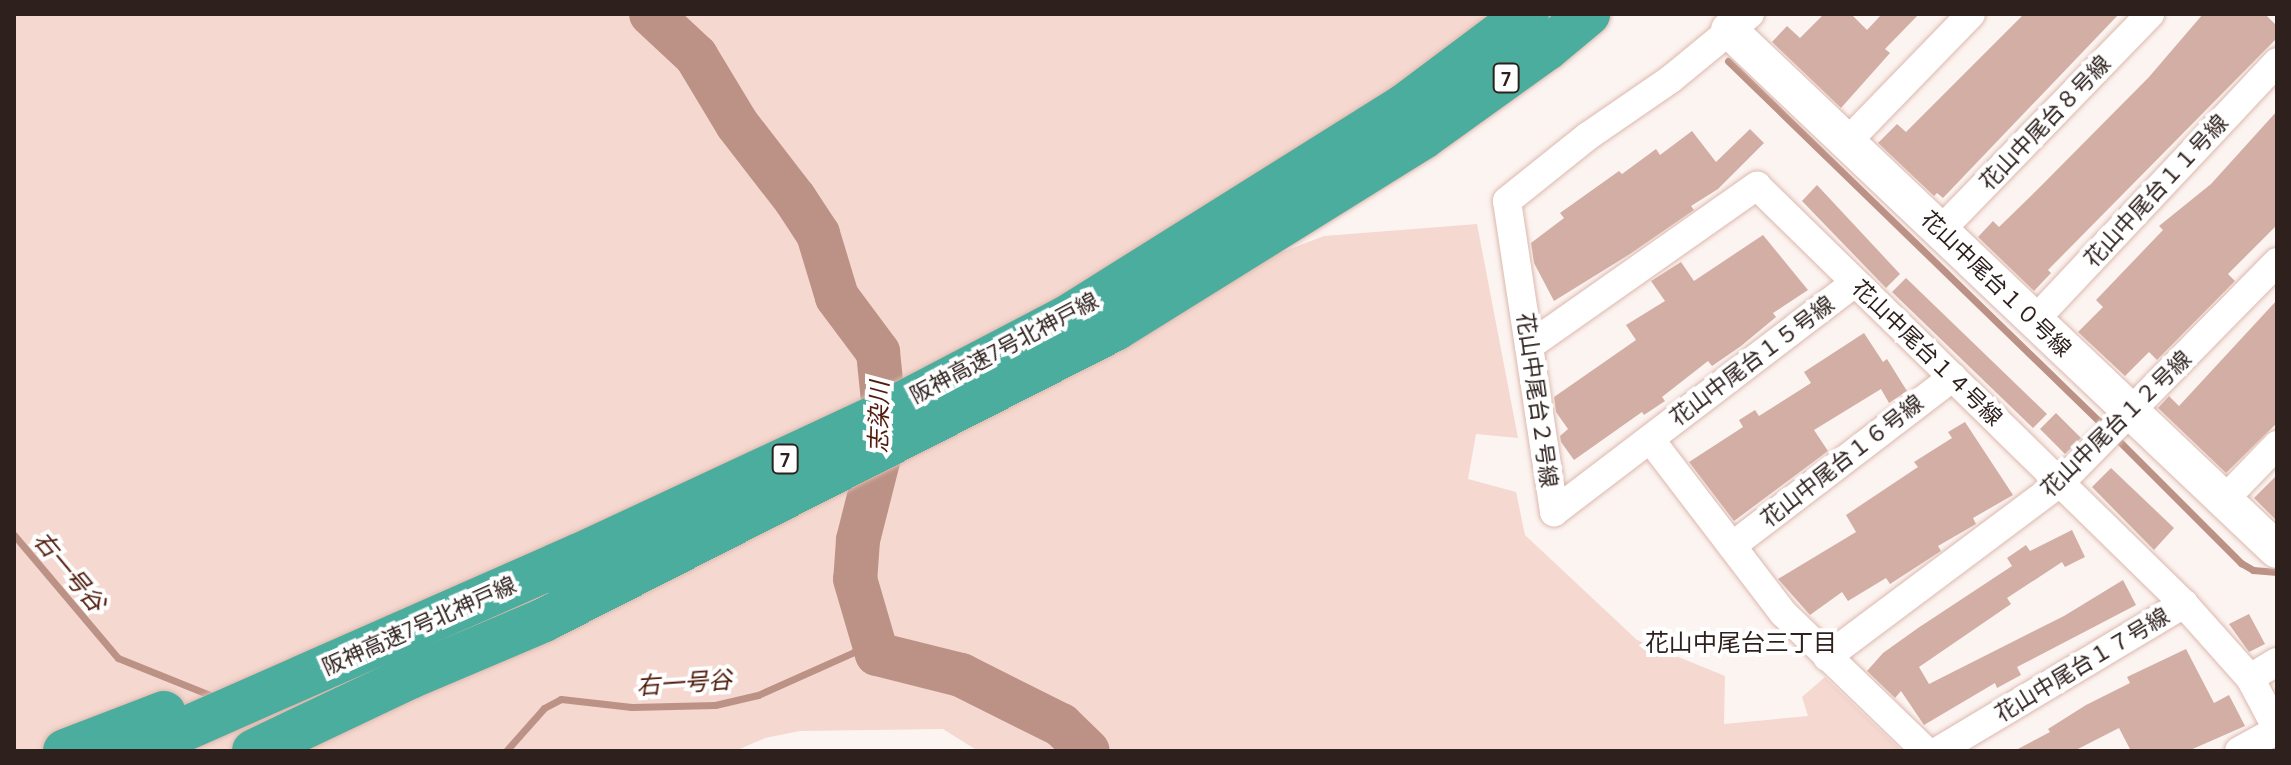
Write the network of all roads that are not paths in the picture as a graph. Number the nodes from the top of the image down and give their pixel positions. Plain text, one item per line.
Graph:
1 (1527, 14) edge
2 (1588, 14) edge
3 (1971, 14) edge
4 (2150, 14) edge
5 (1732, 19) edge
6 (2277, 62) edge
7 (1413, 122) junction
8 (1847, 142) junction
9 (1940, 231) junction
10 (2277, 262) edge
11 (1855, 283) junction
12 (2034, 321) junction
13 (1529, 346) junction
14 (1953, 377) junction
15 (2127, 417) junction
16 (1650, 439) junction
17 (2277, 445) edge
18 (2062, 481) junction
19 (2223, 501) junction
20 (1732, 546) junction
21 (2277, 550) edge
22 (2184, 604) junction
23 (370, 648) junction
24 (1827, 657) junction
25 (2277, 662) edge
26 (410, 677) junction
27 (2250, 678) junction
28 (2277, 730) edge
29 (65, 751) edge
30 (135, 751) edge
31 (254, 751) edge
32 (303, 751) edge
33 (1926, 751) edge
34 (1938, 751) edge
35 (2239, 751) edge

1 - 7 highway, 阪神高速7号北神戸線 / 7
2 - 7 highway, 阪神高速7号北神戸線 / 7
3 - 8 street
4 - 9 street, 花山中尾台８号線
5 - 8 street, 花山中尾台１０号線
5 - 13 street, 花山中尾台２号線
6 - 12 street, 花山中尾台１１号線
7 - 23 highway, 阪神高速7号北神戸線 / 7
7 - 26 highway, 阪神高速7号北神戸線 / 7
8 - 9 street, 花山中尾台１０号線
9 - 12 street, 花山中尾台１０号線
10 - 15 street, 花山中尾台１２号線
11 - 13 street, 花山中尾台１４号線
11 - 14 street, 花山中尾台１４号線
11 - 16 street, 花山中尾台１５号線
12 - 15 street, 花山中尾台１０号線
13 - 16 street, 花山中尾台２号線
14 - 18 street, 花山中尾台１４号線
14 - 20 street, 花山中尾台１６号線
15 - 18 street, 花山中尾台１２号線
15 - 19 street, 花山中尾台１０号線
16 - 20 street
17 - 19 street
18 - 22 street, 花山中尾台１４号線
18 - 24 street, 花山中尾台１２号線
19 - 21 street, 花山中尾台１０号線
20 - 24 street
22 - 27 street, 花山中尾台１４号線
22 - 34 street, 花山中尾台１７号線
23 - 29 highway
23 - 30 highway, 阪神高速7号北神戸線 / 7
24 - 33 street
25 - 27 street
26 - 31 highway, 阪神高速7号北神戸線 / 7
26 - 32 highway
27 - 28 street, 花山中尾台１４号線
28 - 35 street

